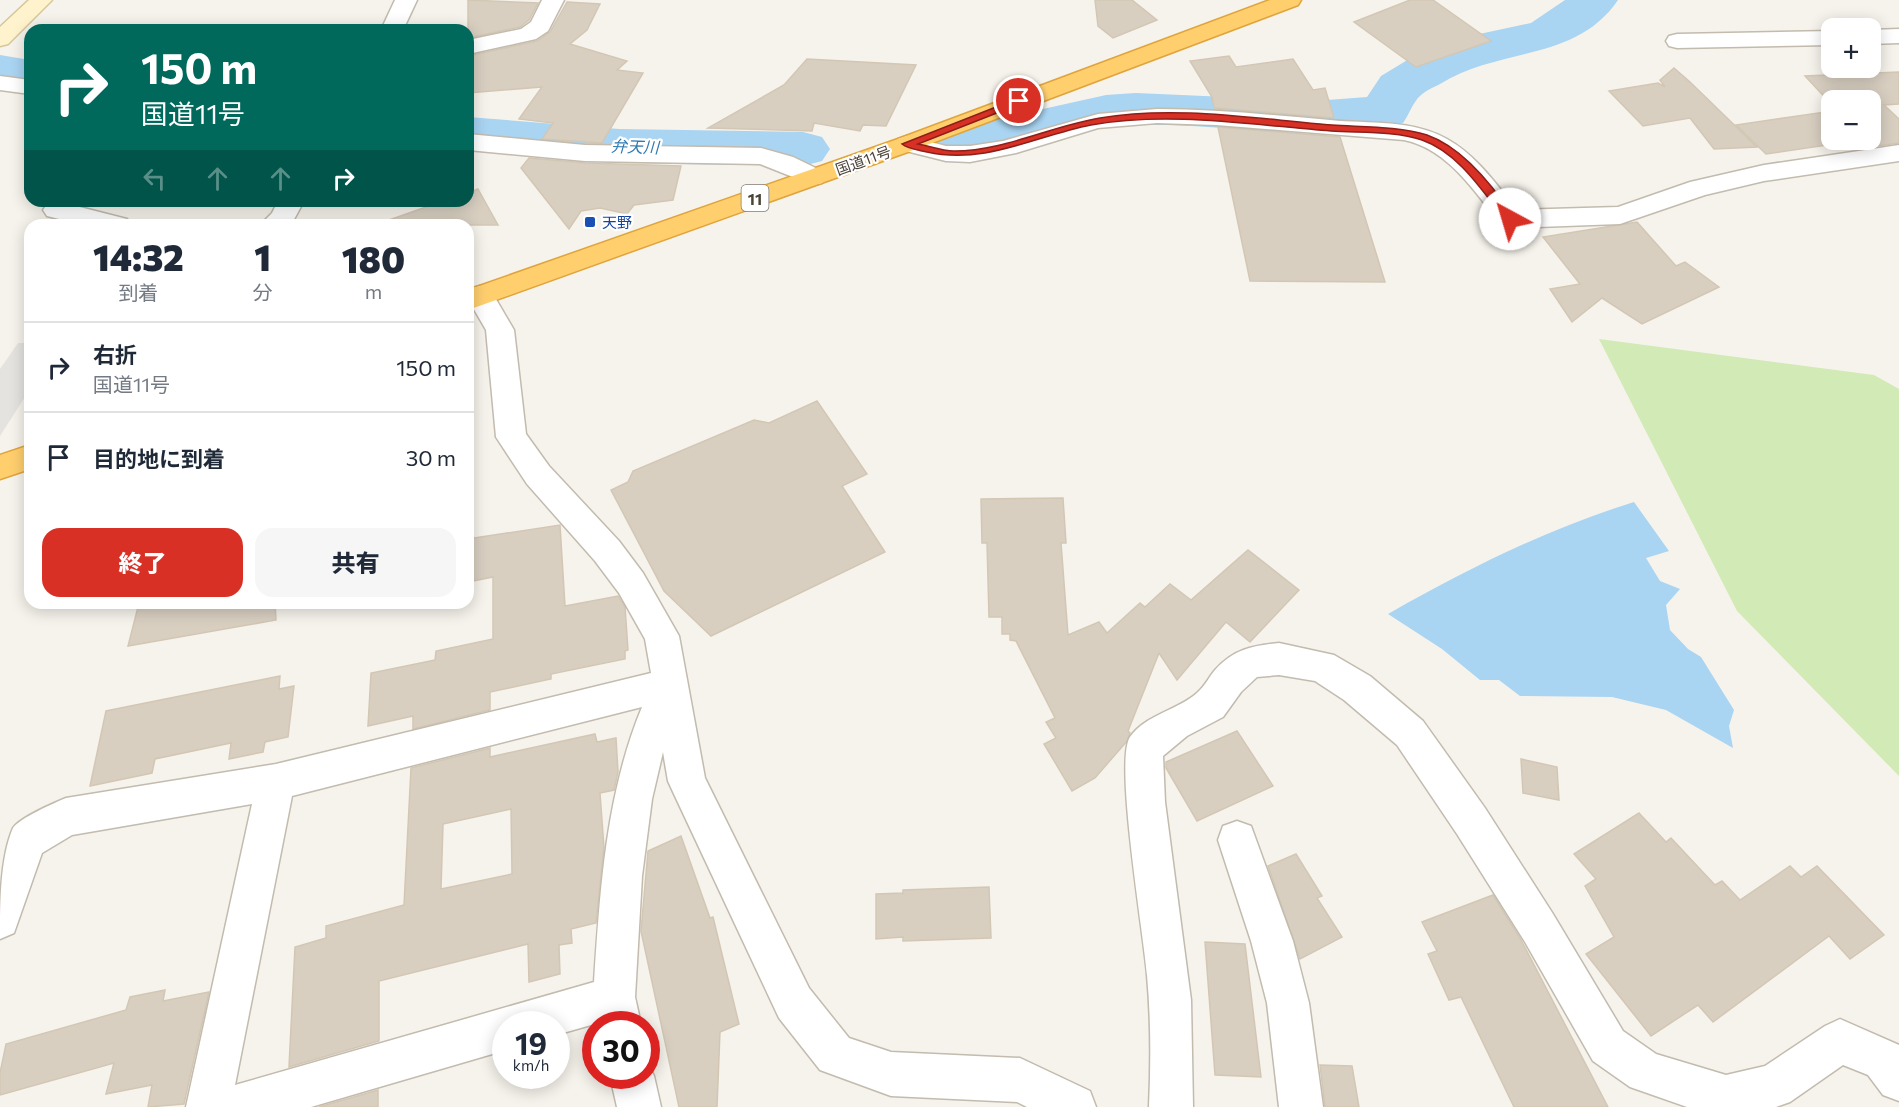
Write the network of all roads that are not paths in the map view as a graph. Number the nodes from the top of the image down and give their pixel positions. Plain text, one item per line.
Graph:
1 (41, 0) edge
2 (406, 0) edge
3 (553, 0) edge
4 (1290, 0) edge
5 (395, 24) edge
6 (1899, 36) edge
7 (1881, 37) edge
8 (1821, 38) edge
9 (0, 39) edge
10 (1677, 41) dead end
11 (474, 46) edge
12 (0, 83) edge
13 (24, 86) edge
14 (474, 143) edge
15 (907, 144) junction
16 (1899, 153) edge
17 (813, 177) junction
18 (56, 210) dead end
19 (93, 219) edge
20 (474, 298) edge
21 (24, 459) edge
22 (0, 467) edge
23 (670, 684) junction
24 (276, 782) junction
25 (1237, 840) dead end
26 (0, 919) edge
27 (617, 1011) edge
28 (492, 1032) edge
29 (1899, 1079) edge
30 (635, 1089) edge
31 (208, 1107) edge
32 (235, 1107) edge
33 (639, 1107) edge
34 (1074, 1107) edge
35 (1171, 1107) edge
36 (1301, 1107) edge

1 - 9 main road
2 - 5 street
3 - 11 street
4 - 15 highway, 国道11号 / 11
6 - 7 street
8 - 10 street
12 - 13 street
14 - 17 street
15 - 16 street
15 - 17 highway, 国道11号 / 11
17 - 20 highway, 国道11号 / 11
18 - 19 street
20 - 23 street
21 - 22 highway
23 - 24 street
23 - 27 street
23 - 34 street
24 - 26 street
24 - 31 street
25 - 36 street
28 - 32 street
29 - 35 street
30 - 33 street

